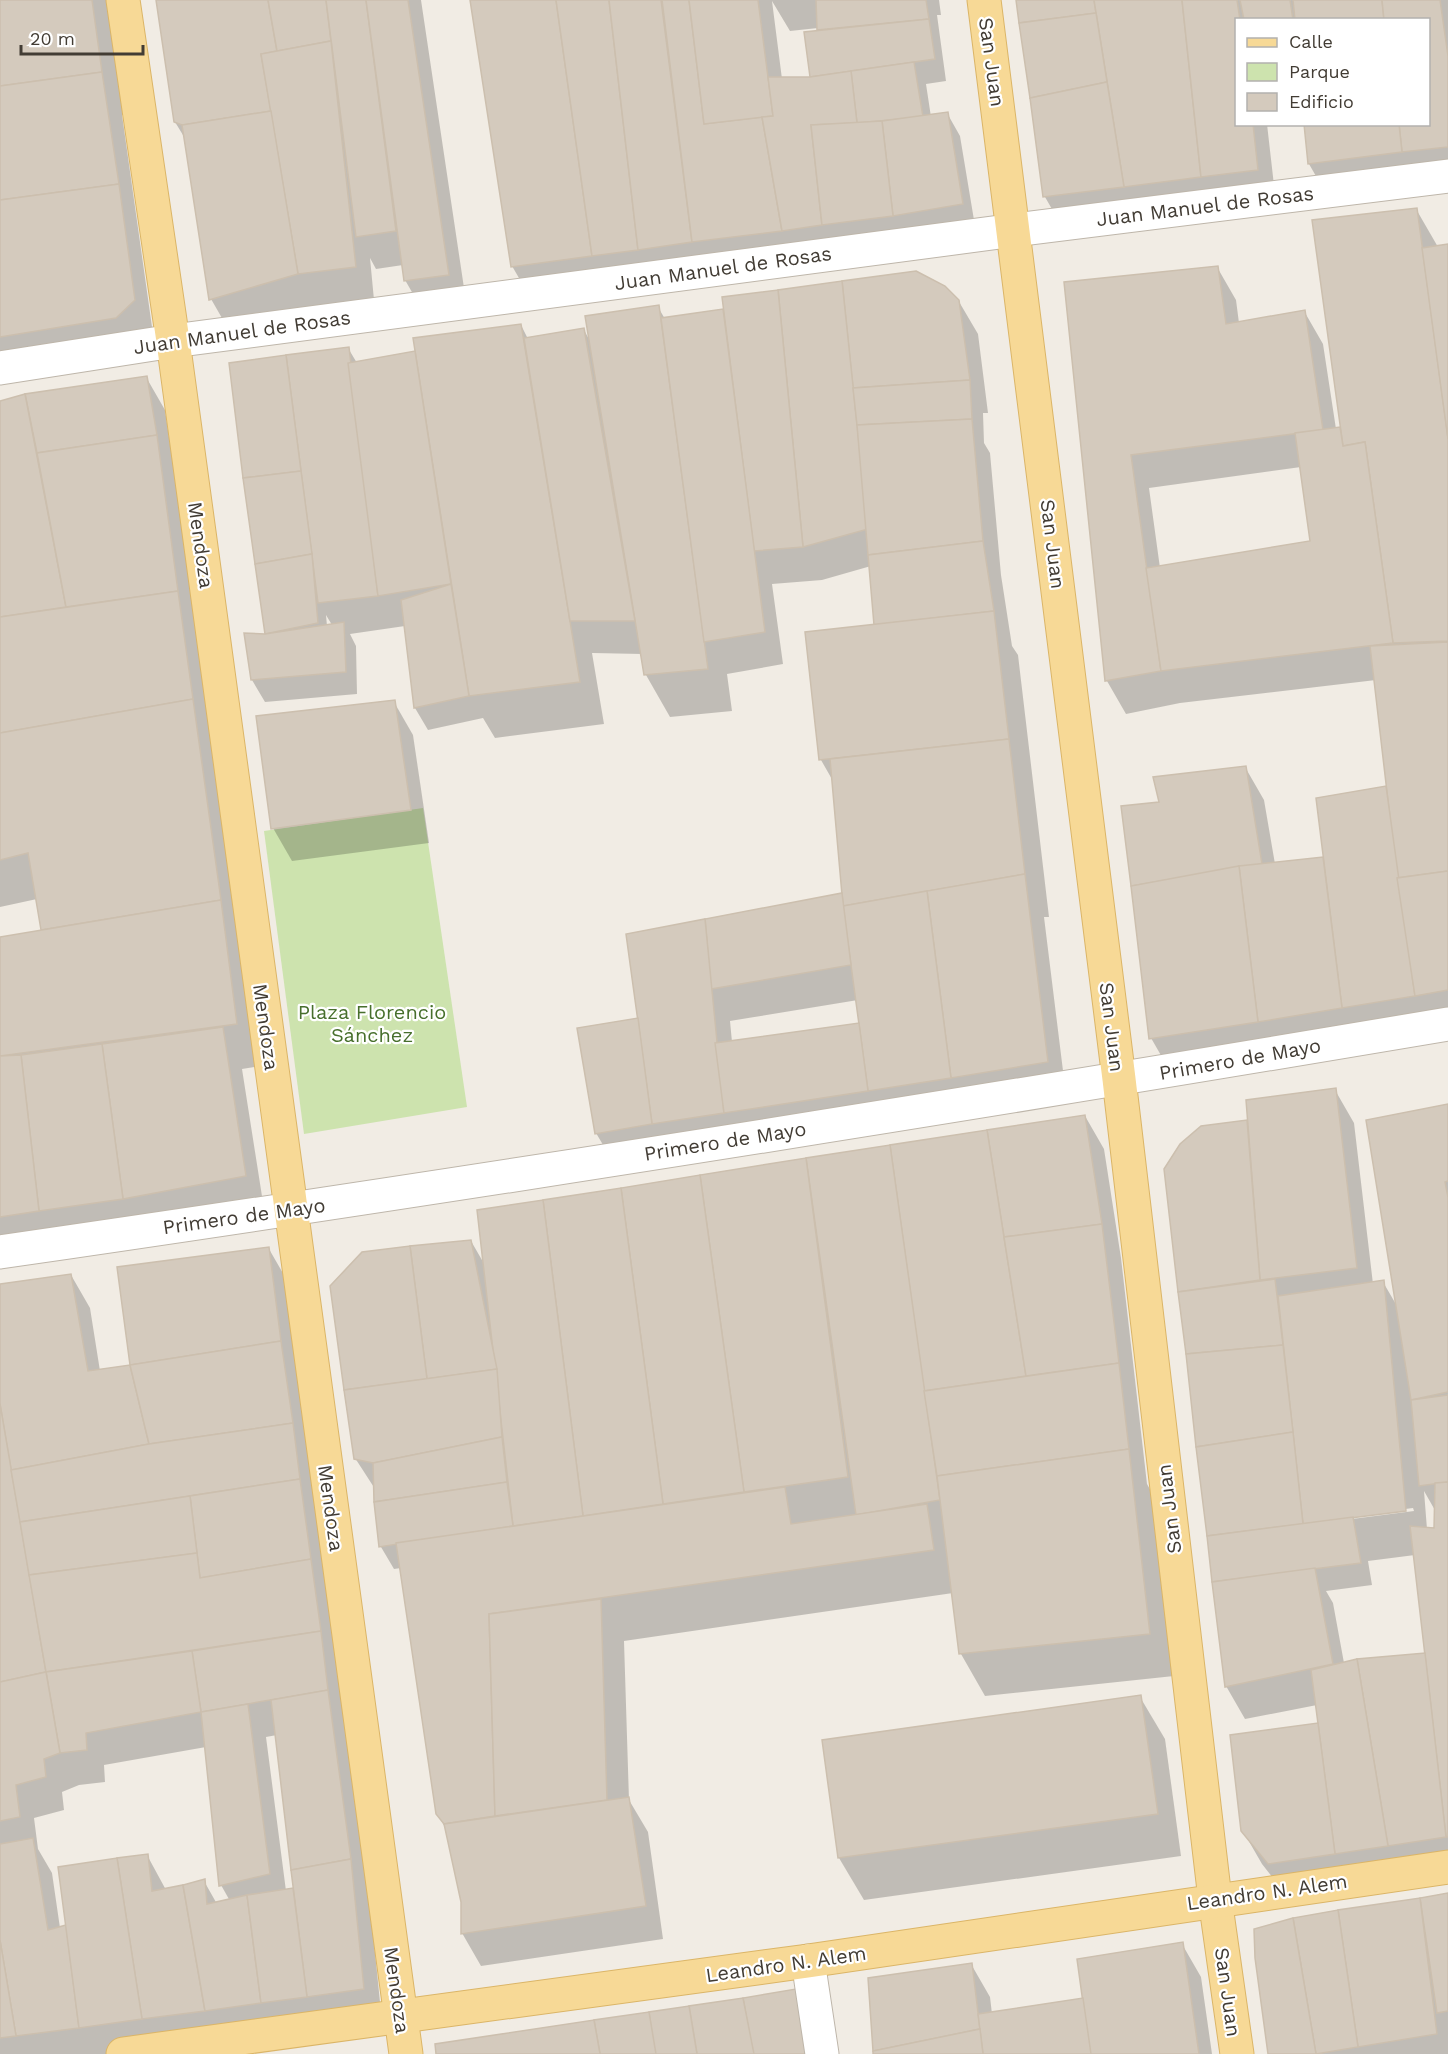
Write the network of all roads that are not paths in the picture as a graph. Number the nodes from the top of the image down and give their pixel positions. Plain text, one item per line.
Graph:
1 (123, 0) edge
2 (984, 0) edge
3 (1448, 176) edge
4 (1014, 230) junction
5 (173, 341) junction
6 (0, 368) edge
7 (1448, 1024) edge
8 (1119, 1079) junction
9 (291, 1209) junction
10 (0, 1252) edge
11 (1448, 1867) edge
12 (1215, 1899) junction
13 (808, 1961) junction
14 (400, 2018) junction
15 (123, 2054) edge
16 (406, 2054) edge
17 (822, 2054) edge
18 (1237, 2054) edge

1 - 5 main road, Mendoza
2 - 4 main road, San Juan
3 - 4 street, Juan Manuel de Rosas
4 - 5 street, Juan Manuel de Rosas
4 - 8 main road, San Juan
5 - 6 street, Juan Manuel de Rosas
5 - 9 main road, Mendoza
7 - 8 street, Primero de Mayo
8 - 9 street, Primero de Mayo
8 - 12 main road, San Juan
9 - 10 street, Primero de Mayo
9 - 14 main road, Mendoza
11 - 12 main road, Leandro N. Alem
12 - 13 main road, Leandro N. Alem
12 - 18 main road, San Juan
13 - 14 main road, Leandro N. Alem
13 - 17 street
14 - 15 main road, Leandro N. Alem
14 - 16 main road, Mendoza

